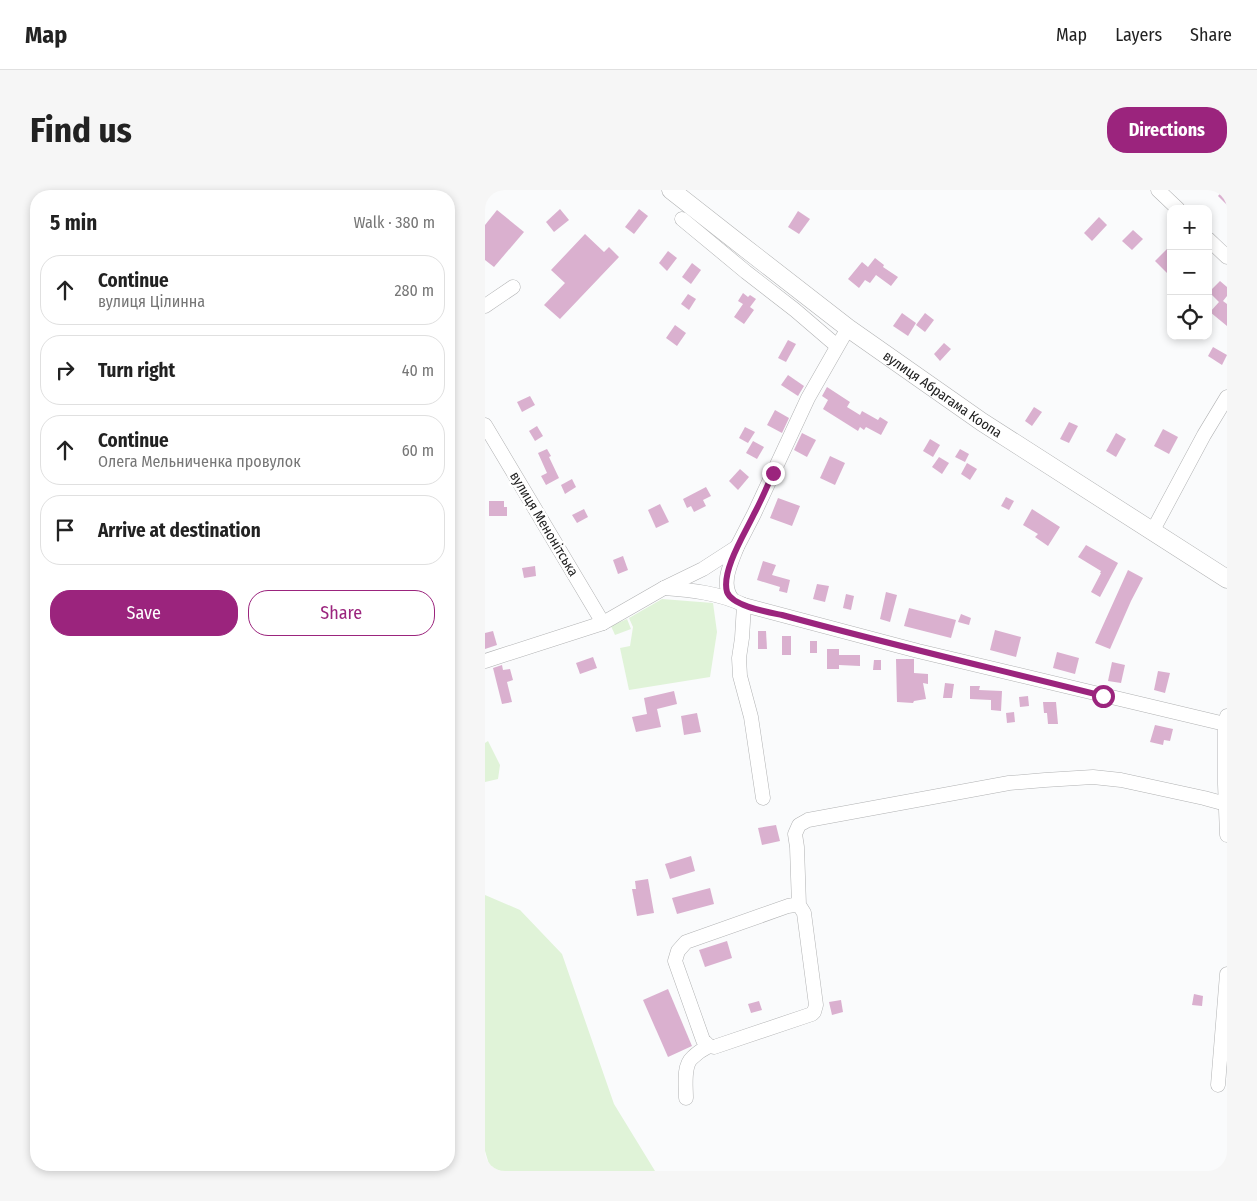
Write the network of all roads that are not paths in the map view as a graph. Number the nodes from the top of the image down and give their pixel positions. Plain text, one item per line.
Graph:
1 (671, 190) edge
2 (1158, 190) edge
3 (1174, 205) edge
4 (682, 219) dead end
5 (1212, 243) edge
6 (1227, 257) edge
7 (513, 287) dead end
8 (485, 306) edge
9 (849, 328) junction
10 (837, 346) junction
11 (1227, 397) edge
12 (485, 426) edge
13 (1152, 532) junction
14 (737, 547) junction
15 (1227, 580) edge
16 (664, 588) junction
17 (738, 602) junction
18 (603, 623) junction
19 (485, 661) edge
20 (1226, 720) edge
21 (1226, 769) edge
22 (763, 798) dead end
23 (1226, 804) edge
24 (1227, 834) edge
25 (799, 905) junction
26 (1227, 974) edge
27 (709, 1046) junction
28 (1218, 1085) dead end
29 (686, 1098) dead end

1 - 9 main road, вулиця Абрагама Коопа
2 - 3 street
4 - 10 street
5 - 6 street
7 - 8 street
9 - 10 street
9 - 13 main road, вулиця Абрагама Коопа
10 - 14 street
11 - 13 street
12 - 18 street, вулиця Менонітська
13 - 15 main road, вулиця Абрагама Коопа
14 - 16 street
14 - 17 street
16 - 17 street
16 - 18 street
17 - 20 street
17 - 22 street
18 - 19 street
20 - 21 street
21 - 23 street
23 - 24 street
23 - 25 street
25 - 27 street
25 - 27 street
26 - 28 street
27 - 29 street

